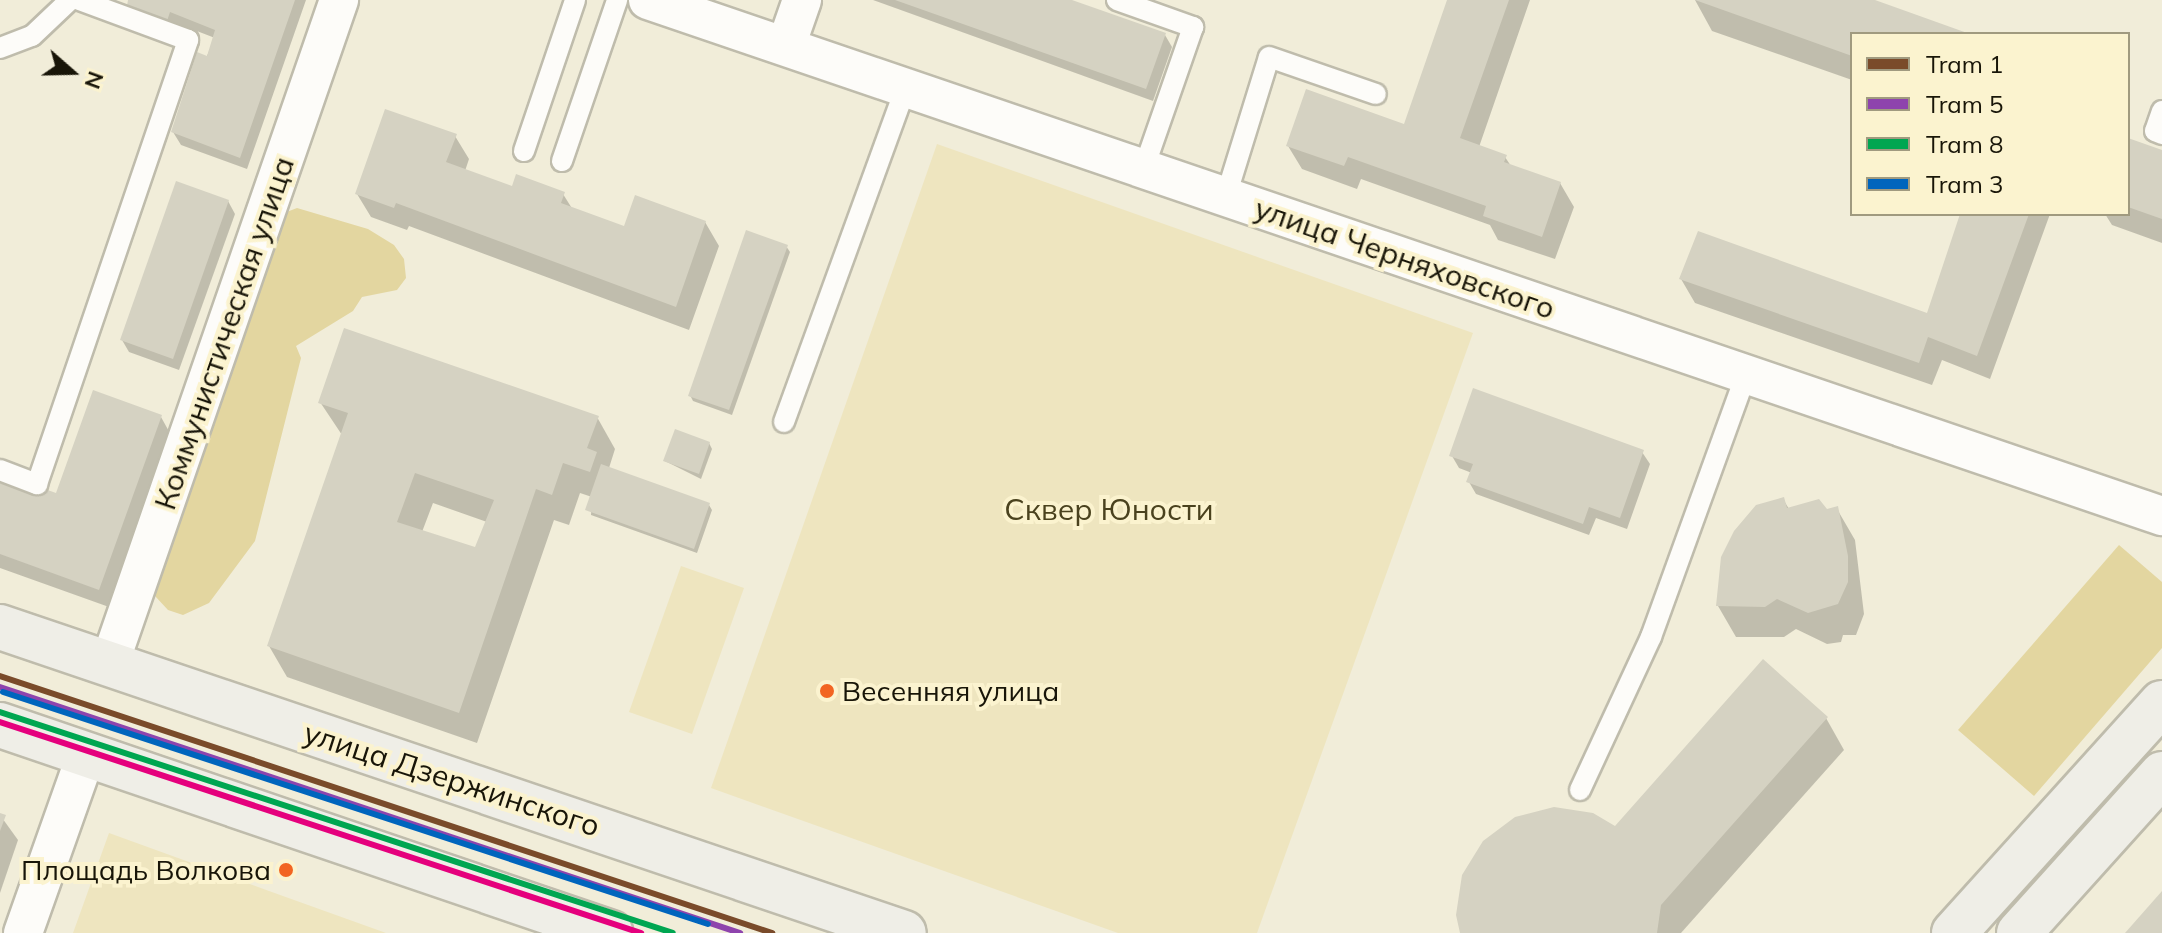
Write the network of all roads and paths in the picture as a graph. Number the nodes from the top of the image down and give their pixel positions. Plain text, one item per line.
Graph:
1 (70, 0) edge
2 (79, 0) edge
3 (339, 0) edge
4 (575, 0) edge
5 (617, 0) edge
6 (648, 0) edge
7 (802, 0) edge
8 (1117, 0) edge
9 (786, 46) junction
10 (0, 48) edge
11 (906, 87) junction
12 (1376, 94) dead end
13 (2162, 111) edge
14 (2158, 133) edge
15 (524, 151) dead end
16 (562, 161) dead end
17 (1144, 168) junction
18 (1226, 196) junction
19 (1746, 374) junction
20 (784, 422) dead end
21 (0, 470) edge
22 (2162, 516) edge
23 (0, 627) edge
24 (109, 665) junction
25 (2162, 703) edge
26 (0, 725) edge
27 (86, 755) junction
28 (2162, 774) edge
29 (1580, 790) dead end
30 (525, 920) edge
31 (23, 933) edge
32 (611, 933) edge
33 (904, 933) edge
34 (1954, 933) edge
35 (2019, 933) edge

1 - 10 lane
2 - 21 lane
3 - 24 street, Коммунистическая улица
4 - 15 lane
5 - 16 lane
6 - 9 street, улица Черняховского
7 - 9 street
8 - 17 lane
9 - 11 street, улица Черняховского
11 - 17 street, улица Черняховского
11 - 20 lane
12 - 18 lane
13 - 14 lane
17 - 18 street, улица Черняховского
18 - 19 street, улица Черняховского
19 - 22 street, улица Черняховского
19 - 29 lane
23 - 24 street, улица Дзержинского
24 - 33 street, улица Дзержинского
25 - 34 street
26 - 27 street
27 - 30 street
27 - 31 street
28 - 35 street
30 - 32 street

